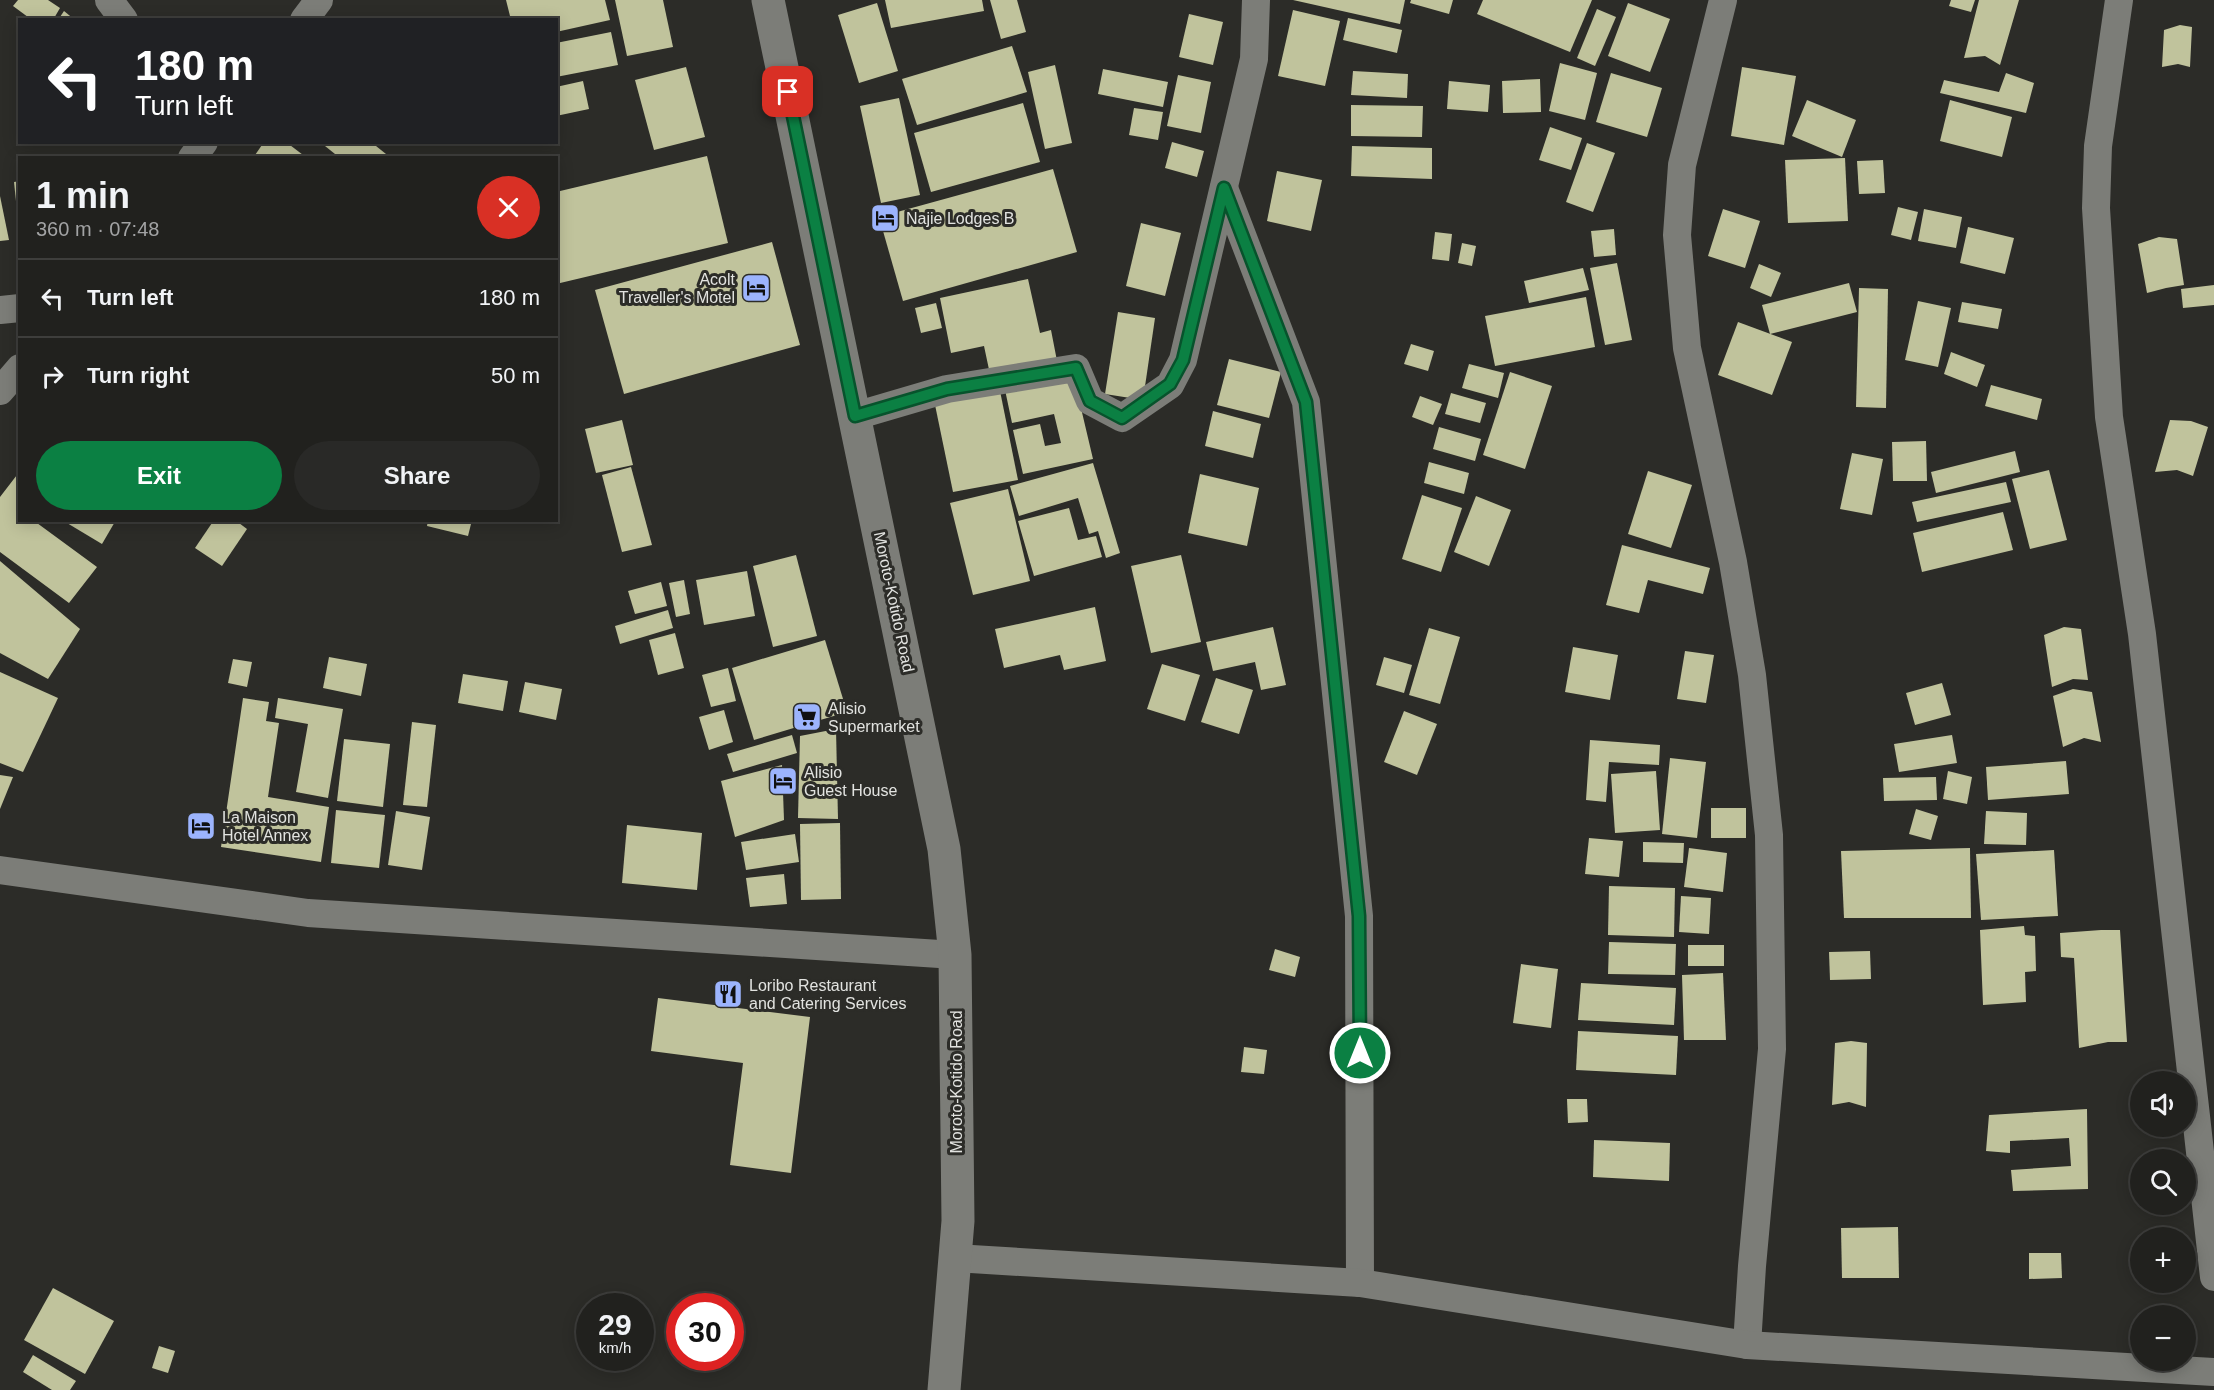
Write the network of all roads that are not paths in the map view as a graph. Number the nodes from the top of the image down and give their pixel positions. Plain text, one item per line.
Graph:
1 (109, 0) edge
2 (319, 0) edge
3 (768, 0) edge
4 (1256, 0) edge
5 (1723, 0) edge
6 (2120, 0) edge
7 (122, 18) edge
8 (306, 18) edge
9 (1224, 188) junction
10 (18, 308) edge
11 (0, 310) edge
12 (18, 370) edge
13 (0, 391) edge
14 (855, 416) junction
15 (0, 870) edge
16 (955, 955) junction
17 (955, 1258) junction
18 (2214, 1277) edge
19 (1360, 1283) junction
20 (1747, 1344) junction
21 (2214, 1371) edge
22 (944, 1390) edge

1 - 7 street
2 - 8 street
3 - 14 main road, Moroto-Kotido Road
4 - 9 street
5 - 20 street
6 - 18 street
9 - 14 street
9 - 19 street
10 - 11 street
12 - 13 street
14 - 16 main road, Moroto-Kotido Road
15 - 16 street
16 - 17 main road, Moroto-Kotido Road
17 - 19 street
17 - 22 main road, Moroto-Kotido Road
19 - 20 street
20 - 21 street

